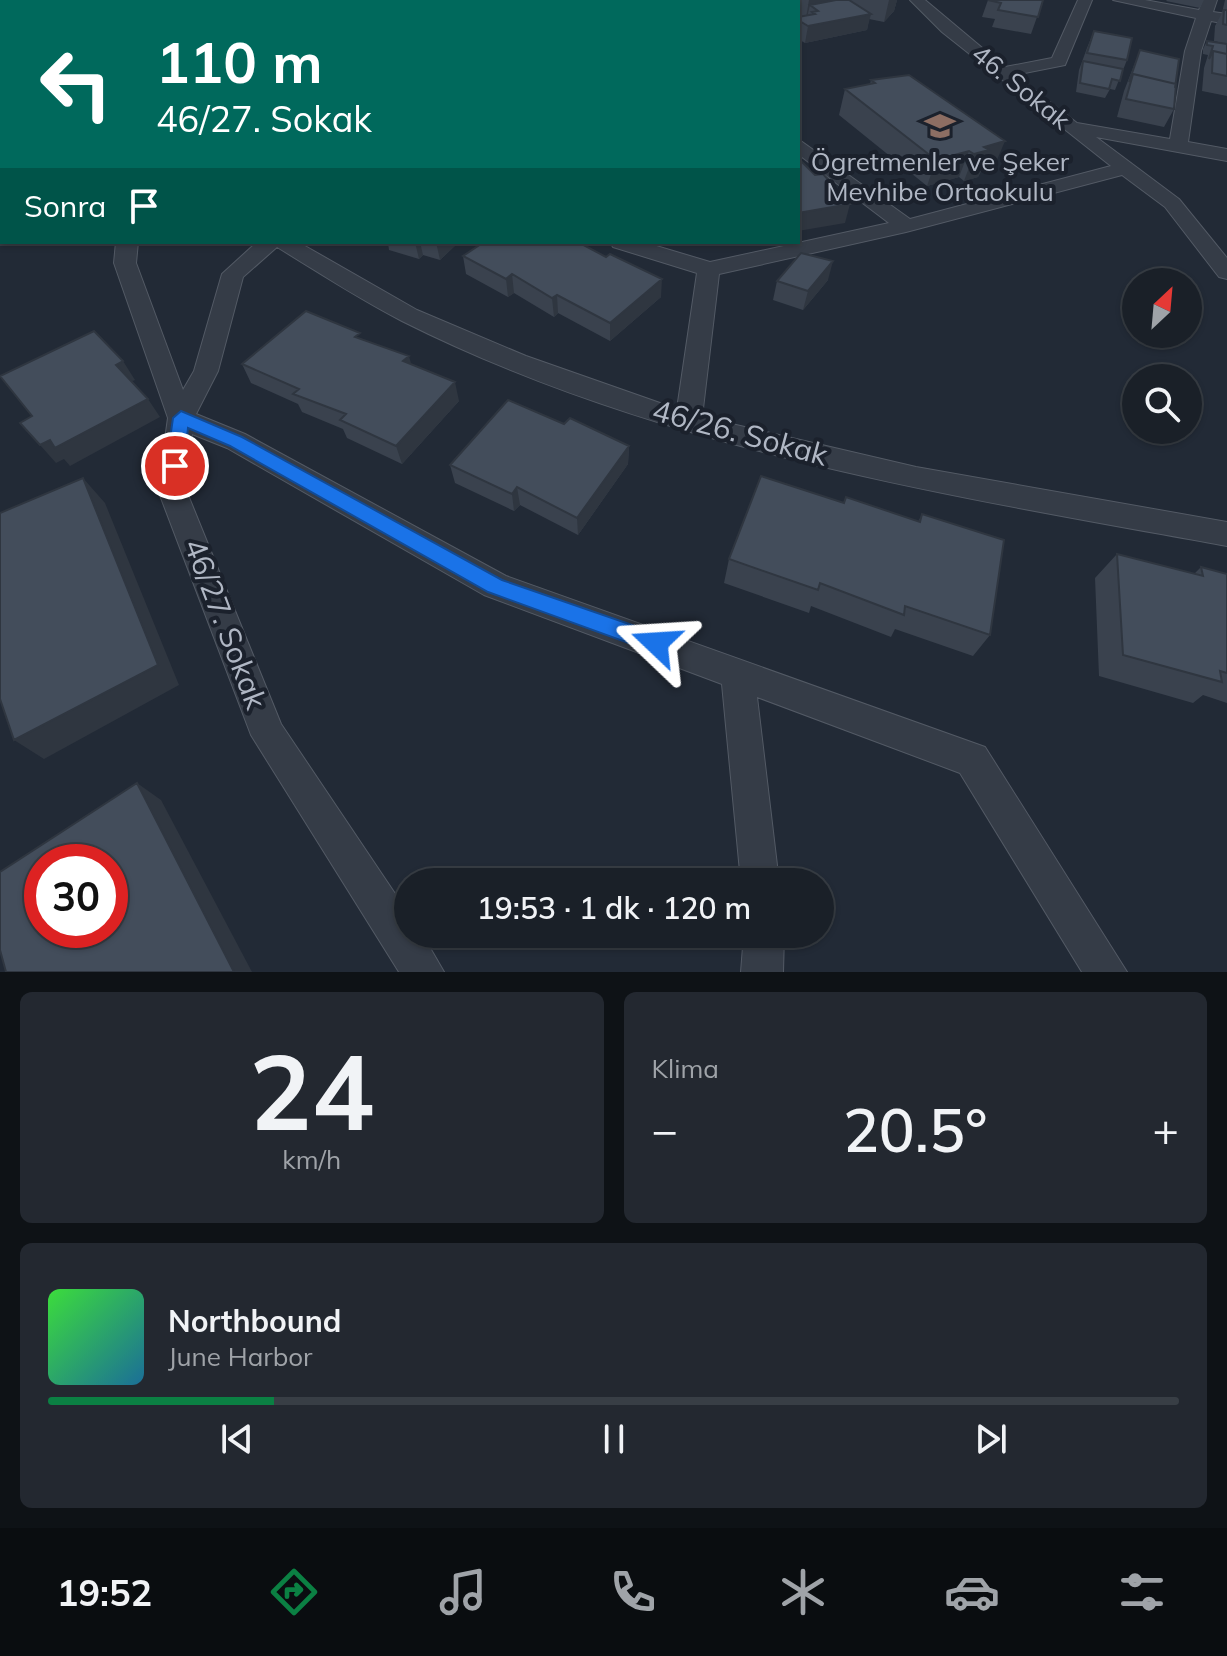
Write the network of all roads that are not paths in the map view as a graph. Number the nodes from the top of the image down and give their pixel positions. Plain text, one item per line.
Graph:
1 (917, 0) edge
2 (1085, 0) edge
3 (1120, 0) edge
4 (1208, 7) edge
5 (1227, 19) edge
6 (1003, 72) junction
7 (1070, 126) junction
8 (800, 146) edge
9 (1178, 146) junction
10 (1227, 155) edge
11 (1126, 168) junction
12 (906, 226) junction
13 (127, 244) edge
14 (268, 244) edge
15 (286, 244) edge
16 (628, 244) edge
17 (690, 244) edge
18 (709, 269) junction
19 (1227, 272) edge
20 (181, 418) junction
21 (688, 423) junction
22 (1227, 534) edge
23 (737, 672) junction
24 (758, 868) edge
25 (763, 948) edge
26 (423, 972) edge
27 (762, 972) edge
28 (1106, 972) edge

1 - 6 street, 46. Sokak
2 - 6 street
3 - 4 street
4 - 5 street
4 - 9 street
6 - 7 street, 46. Sokak
7 - 9 street
7 - 11 street, 46. Sokak
8 - 12 street
9 - 10 street
11 - 12 street
11 - 19 street, 46. Sokak
12 - 18 street
13 - 20 street, 46/27. Sokak
14 - 20 street
15 - 21 street, 46/26. Sokak
16 - 18 street
17 - 18 street
18 - 21 street
20 - 23 street
20 - 26 street, 46/27. Sokak
21 - 22 street, 46/26. Sokak
23 - 24 street
23 - 28 street
25 - 27 street

